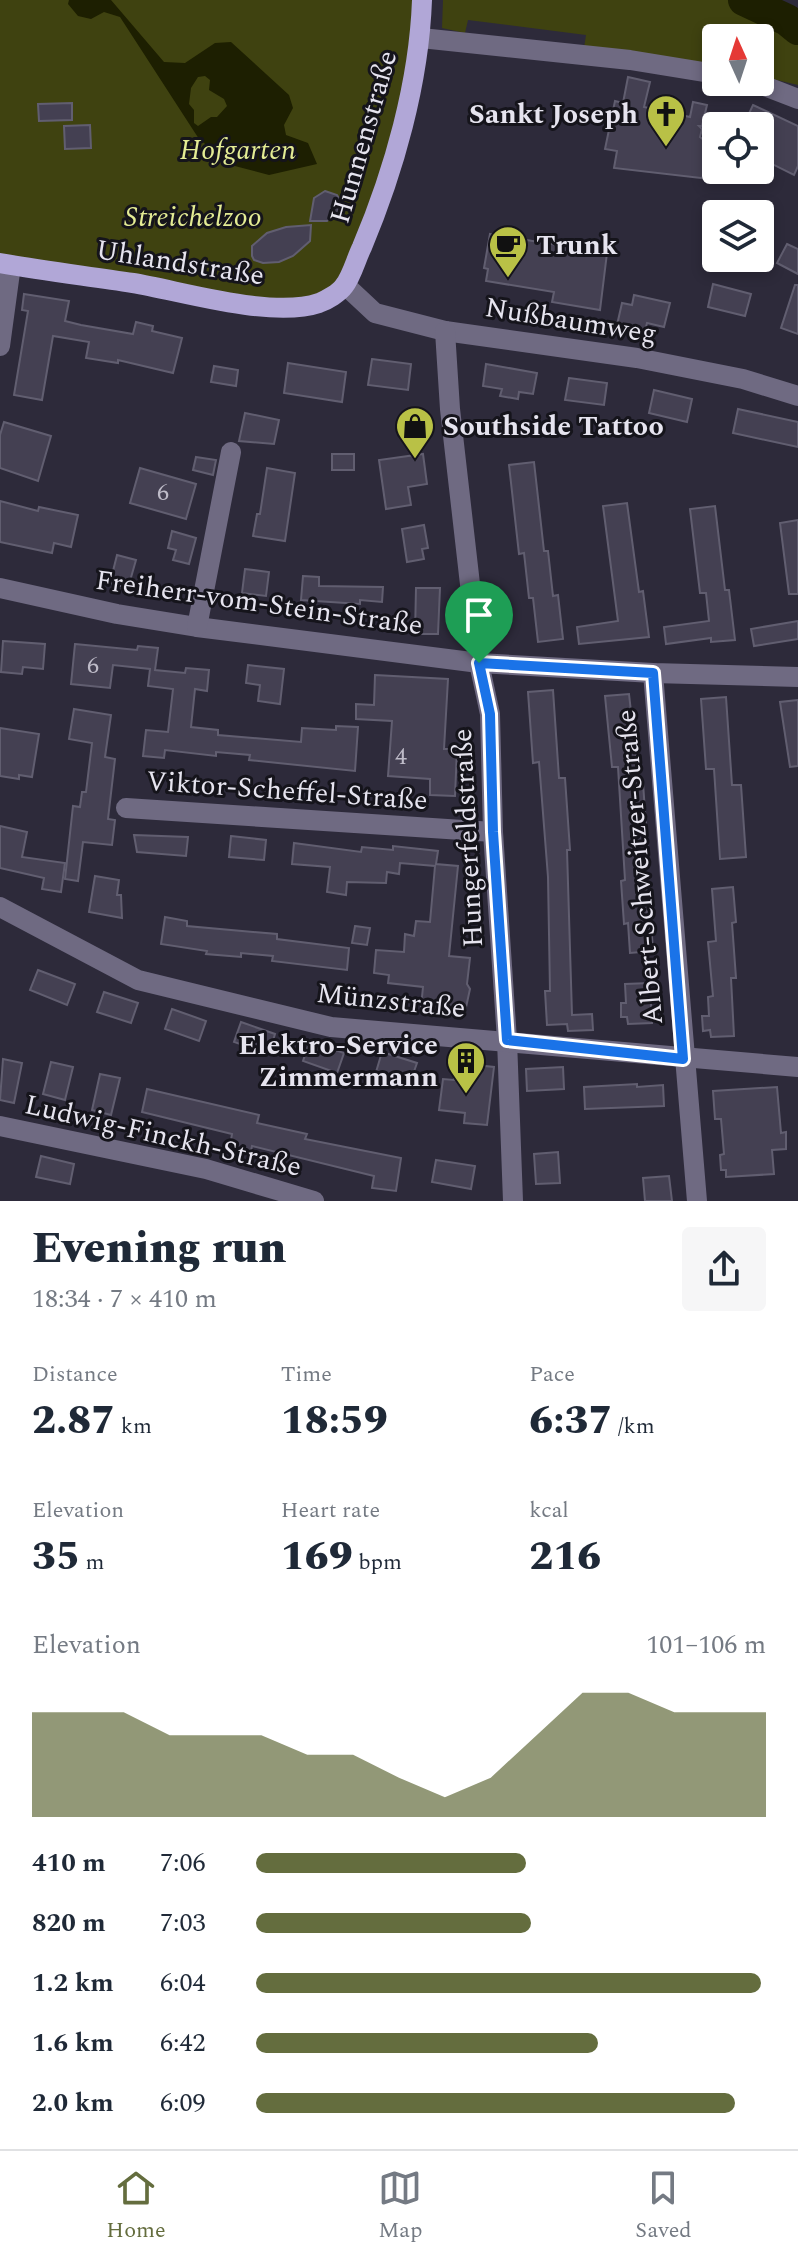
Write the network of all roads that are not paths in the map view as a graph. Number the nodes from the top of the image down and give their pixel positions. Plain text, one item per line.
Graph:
1 (422, 0) edge
2 (421, 38) junction
3 (702, 72) edge
4 (774, 90) edge
5 (798, 99) edge
6 (6, 264) edge
7 (345, 285) junction
8 (445, 331) junction
9 (0, 346) edge
10 (798, 396) edge
11 (231, 452) dead end
12 (0, 588) edge
13 (197, 627) junction
14 (479, 663) junction
15 (653, 673) junction
16 (798, 677) edge
17 (126, 808) dead end
18 (493, 832) junction
19 (0, 907) edge
20 (507, 1040) junction
21 (683, 1059) junction
22 (798, 1067) edge
23 (0, 1126) edge
24 (314, 1201) edge
25 (513, 1201) edge
26 (697, 1201) edge

1 - 2 main road, Hunnenstraße
2 - 3 street
2 - 7 main road, Hunnenstraße
4 - 5 street
6 - 7 main road, Uhlandstraße
6 - 9 street
7 - 8 street, Nußbaumweg
8 - 10 street, Nußbaumweg
8 - 14 street, Hungerfeldstraße
11 - 13 street
12 - 13 street, Freiherr-vom-Stein-Straße
13 - 14 street, Freiherr-vom-Stein-Straße
14 - 15 street, Freiherr-vom-Stein-Straße
14 - 18 street, Hungerfeldstraße
15 - 16 street, Freiherr-vom-Stein-Straße
15 - 21 street, Albert-Schweitzer-Straße
17 - 18 street, Viktor-Scheffel-Straße
18 - 20 street, Hungerfeldstraße
19 - 20 street, Münzstraße
20 - 21 street, Münzstraße
20 - 25 street, Hungerfeldstraße
21 - 22 street, Münzstraße
21 - 26 street, Albert-Schweitzer-Straße
23 - 24 street, Ludwig-Finckh-Straße

